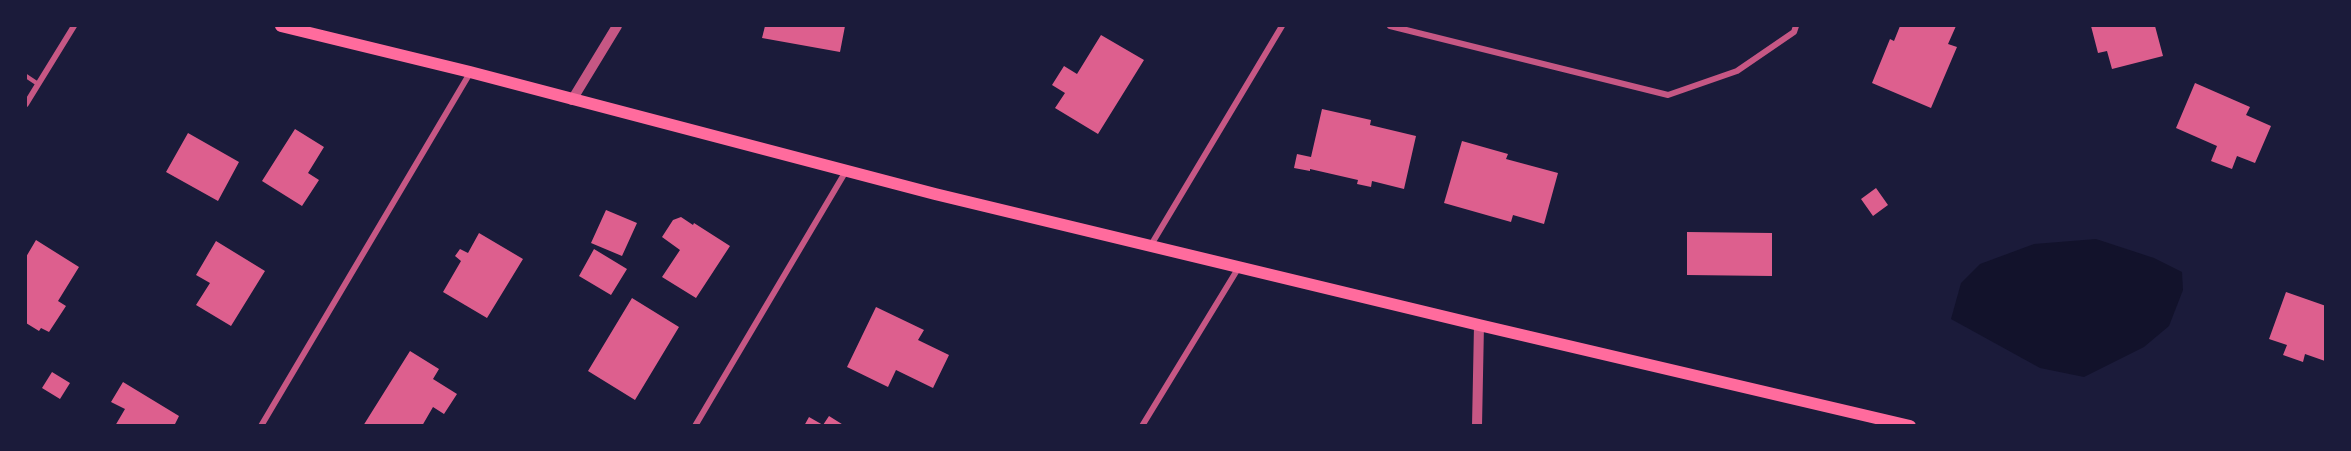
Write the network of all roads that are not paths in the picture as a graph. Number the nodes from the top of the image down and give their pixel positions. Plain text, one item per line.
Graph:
1 (74, 26) edge
2 (281, 26) edge
3 (617, 26) edge
4 (1282, 26) edge
5 (1390, 26) edge
6 (1796, 26) edge
7 (471, 72) junction
8 (26, 76) edge
9 (38, 84) junction
10 (572, 100) junction
11 (26, 104) edge
12 (847, 171) junction
13 (1151, 245) junction
14 (1240, 266) junction
15 (1479, 325) junction
16 (261, 426) edge
17 (695, 426) edge
18 (1142, 426) edge
19 (1477, 426) edge
20 (1910, 426) edge

1 - 9 street
2 - 7 main road
3 - 10 street
4 - 13 street
5 - 6 street
7 - 10 main road
7 - 16 street
8 - 9 lane
9 - 11 street
10 - 12 main road
12 - 13 main road
12 - 17 street
13 - 14 main road
14 - 15 main road
14 - 18 street
15 - 19 street
15 - 20 main road

